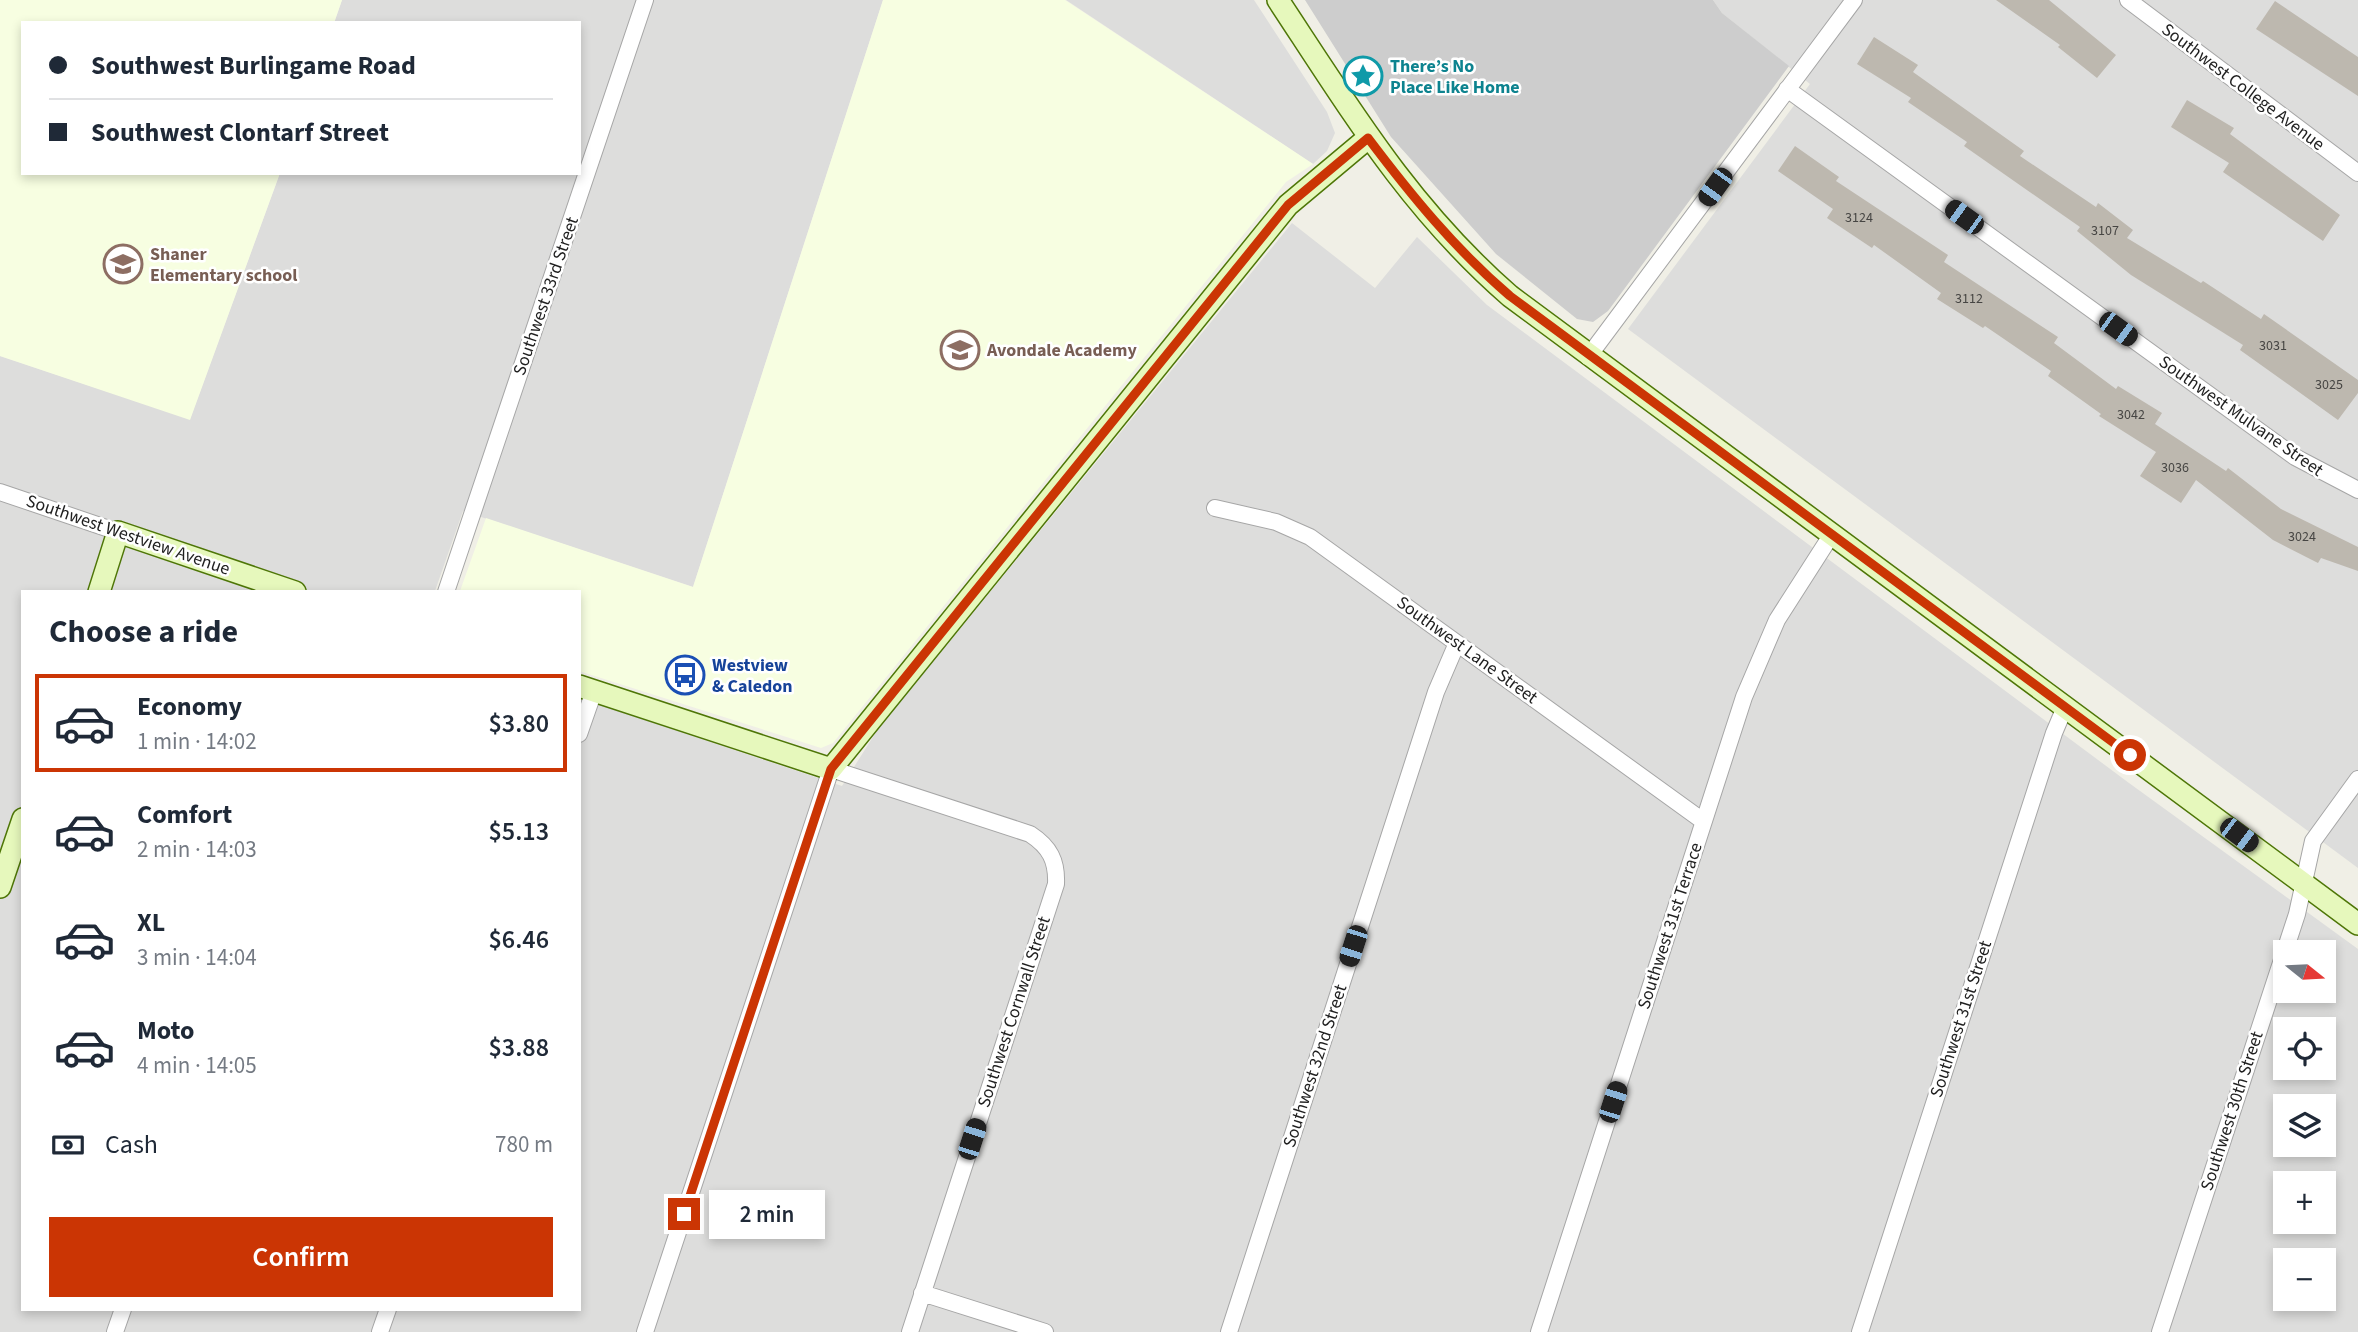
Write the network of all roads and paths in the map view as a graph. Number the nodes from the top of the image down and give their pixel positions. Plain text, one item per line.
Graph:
1 (645, 0) edge
2 (1279, 0) edge
3 (1854, 0) edge
4 (2128, 0) edge
5 (1787, 89) junction
6 (1368, 138) junction
7 (2358, 173) edge
8 (1588, 357) junction
9 (2358, 490) edge
10 (0, 492) edge
11 (1216, 508) dead end
12 (118, 532) junction
13 (1832, 534) junction
14 (100, 590) edge
15 (289, 590) edge
16 (447, 590) edge
17 (1457, 643) junction
18 (587, 688) edge
19 (2065, 707) junction
20 (581, 722) edge
21 (831, 769) junction
22 (2358, 779) edge
23 (1703, 821) junction
24 (21, 825) edge
25 (2304, 883) junction
26 (0, 887) edge
27 (2358, 924) edge
28 (922, 1293) junction
29 (122, 1311) edge
30 (387, 1311) edge
31 (116, 1332) edge
32 (380, 1332) edge
33 (645, 1332) edge
34 (910, 1332) edge
35 (1045, 1332) edge
36 (1229, 1332) edge
37 (1539, 1332) edge
38 (1860, 1332) edge
39 (2160, 1332) edge

1 - 16 street, Southwest 33rd Street
2 - 6 main road
3 - 5 street
4 - 7 street, Southwest College Avenue
5 - 8 street
5 - 9 street, Southwest Mulvane Street
6 - 8 main road
6 - 21 main road
8 - 13 main road
10 - 12 street, Southwest Westview Avenue
11 - 17 street, Southwest Lane Street
12 - 14 main road
12 - 15 main road, Southwest Westview Avenue
13 - 19 main road
13 - 23 street, Southwest 31st Terrace
17 - 23 street, Southwest Lane Street
17 - 36 street, Southwest 32nd Street
18 - 20 street
18 - 21 main road
19 - 25 main road
19 - 38 street, Southwest 31st Street
21 - 28 street, Southwest Cornwall Street
21 - 33 street
22 - 25 street, Southwest 30th Street
23 - 37 street, Southwest 31st Terrace
24 - 26 main road
25 - 27 main road
25 - 39 street, Southwest 30th Street
28 - 34 street, Southwest Cornwall Street
28 - 35 street
29 - 31 street
30 - 32 street

